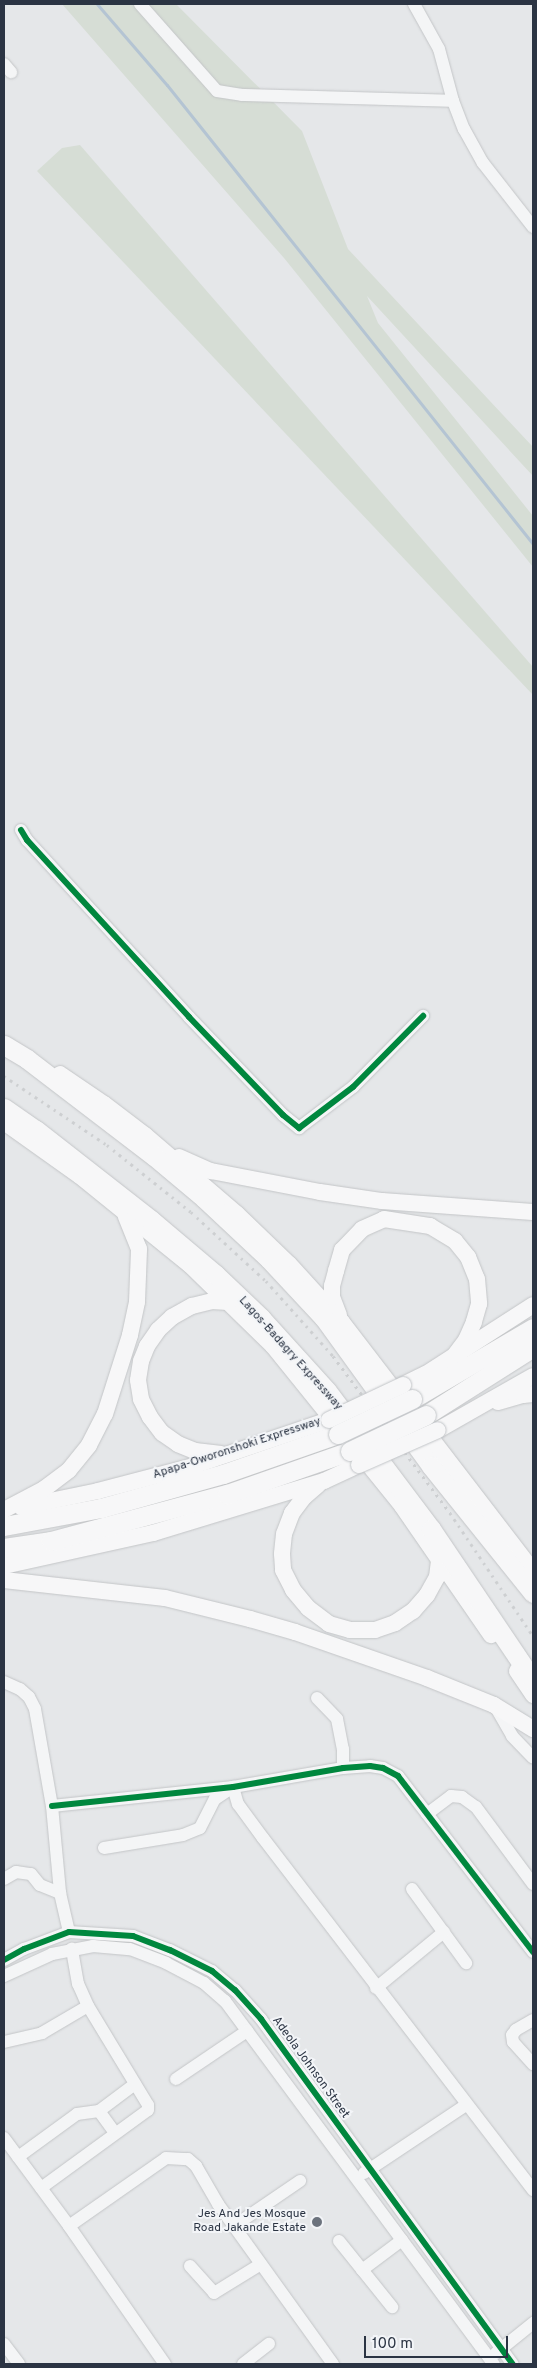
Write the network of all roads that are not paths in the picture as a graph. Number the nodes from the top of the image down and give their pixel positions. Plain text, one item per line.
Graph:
1 (140, 4) edge
2 (414, 4) edge
3 (453, 101) junction
4 (533, 227) edge
5 (21, 830) dead end
6 (423, 1016) dead end
7 (4, 1037) edge
8 (4, 1045) edge
9 (4, 1108) edge
10 (4, 1122) edge
11 (144, 1135) junction
12 (533, 1212) edge
13 (125, 1214) junction
14 (228, 1302) junction
15 (533, 1304) edge
16 (342, 1322) junction
17 (533, 1328) edge
18 (533, 1347) edge
19 (454, 1356) junction
20 (533, 1376) edge
21 (407, 1392) junction
22 (533, 1394) edge
23 (479, 1408) junction
24 (333, 1427) junction
25 (226, 1455) junction
26 (355, 1458) junction
27 (324, 1481) junction
28 (4, 1510) edge
29 (4, 1526) edge
30 (502, 1530) junction
31 (4, 1548) edge
32 (533, 1548) edge
33 (439, 1560) junction
34 (4, 1566) edge
35 (533, 1571) edge
36 (4, 1580) edge
37 (533, 1594) edge
38 (533, 1680) edge
39 (4, 1682) edge
40 (533, 1694) edge
41 (317, 1698) dead end
42 (494, 1705) junction
43 (533, 1729) edge
44 (533, 1758) edge
45 (343, 1768) junction
46 (233, 1787) junction
47 (52, 1806) junction
48 (426, 1814) junction
49 (104, 1848) dead end
50 (4, 1878) edge
51 (533, 1884) edge
52 (412, 1889) dead end
53 (60, 1893) junction
54 (69, 1932) junction
55 (444, 1932) junction
56 (72, 1949) junction
57 (533, 1952) edge
58 (4, 1960) edge
59 (466, 1963) dead end
60 (4, 1976) edge
61 (376, 1988) junction
62 (88, 2006) junction
63 (533, 2020) edge
64 (247, 2031) junction
65 (4, 2042) edge
66 (533, 2064) edge
67 (176, 2079) dead end
68 (136, 2084) junction
69 (466, 2105) junction
70 (99, 2110) junction
71 (115, 2133) junction
72 (4, 2138) edge
73 (18, 2157) junction
74 (369, 2170) junction
75 (357, 2178) junction
76 (300, 2181) dead end
77 (41, 2188) junction
78 (533, 2190) edge
79 (69, 2226) junction
80 (234, 2226) junction
81 (339, 2240) dead end
82 (402, 2240) junction
83 (261, 2264) junction
84 (190, 2266) dead end
85 (362, 2270) junction
86 (392, 2307) dead end
87 (533, 2323) edge
88 (4, 2344) edge
89 (269, 2344) dead end
90 (502, 2348) junction
91 (492, 2361) edge
92 (19, 2364) edge
93 (165, 2364) edge
94 (243, 2364) edge
95 (333, 2364) edge
96 (513, 2364) edge

1 - 3 street
2 - 3 street
3 - 4 street
5 - 6 street
7 - 11 main road
8 - 37 highway
9 - 38 highway, Lagos-Badagry Expressway
10 - 13 main road, Lagos-Badagry Expressway
11 - 12 main road
11 - 16 main road
13 - 14 main road, Lagos-Badagry Expressway
13 - 28 main road
14 - 25 main road
14 - 33 main road, Lagos-Badagry Expressway
15 - 19 main road, Apapa-Oworonshoki Expressway
16 - 19 main road
16 - 30 main road
17 - 21 highway, Apapa-Oworonshoki Expressway
18 - 26 highway, bridge
19 - 21 main road, Apapa-Oworonshoki Expressway
20 - 23 main road
21 - 24 highway, Apapa-Oworonshoki Expressway, bridge
22 - 23 main road
23 - 26 main road, bridge
24 - 25 main road, Apapa-Oworonshoki Expressway
24 - 29 highway, Apapa-Oworonshoki Expressway
25 - 28 main road, Apapa-Oworonshoki Expressway
26 - 27 main road
26 - 31 highway
27 - 33 main road
27 - 34 main road
30 - 32 main road
30 - 35 main road
33 - 40 main road, Lagos-Badagry Expressway
36 - 42 main road
39 - 47 street
41 - 45 street
42 - 43 main road
42 - 44 street
45 - 46 street
45 - 48 street
46 - 47 street
46 - 49 street
46 - 61 street
47 - 53 street
48 - 51 street
48 - 57 street
50 - 53 street
52 - 55 street
53 - 54 street
54 - 58 street, Adeola Johnson Street
54 - 74 street, Adeola Johnson Street
55 - 59 street
55 - 61 street
56 - 60 street
56 - 62 street
56 - 64 street
61 - 69 street
62 - 65 street
62 - 68 street
63 - 66 street
64 - 67 street
64 - 75 street
68 - 70 street
68 - 71 street
69 - 74 street
69 - 78 street
70 - 71 street
70 - 73 street
71 - 77 street
72 - 73 street
73 - 77 street
74 - 75 street
74 - 90 street, Adeola Johnson Street
75 - 82 street
76 - 80 street
77 - 79 street
79 - 80 street
79 - 93 street
80 - 83 street
81 - 85 street
82 - 85 street
82 - 91 street
83 - 84 street
83 - 95 street
85 - 86 street
87 - 90 street
88 - 92 street
89 - 94 street
90 - 91 street
90 - 96 street, Adeola Johnson Street

